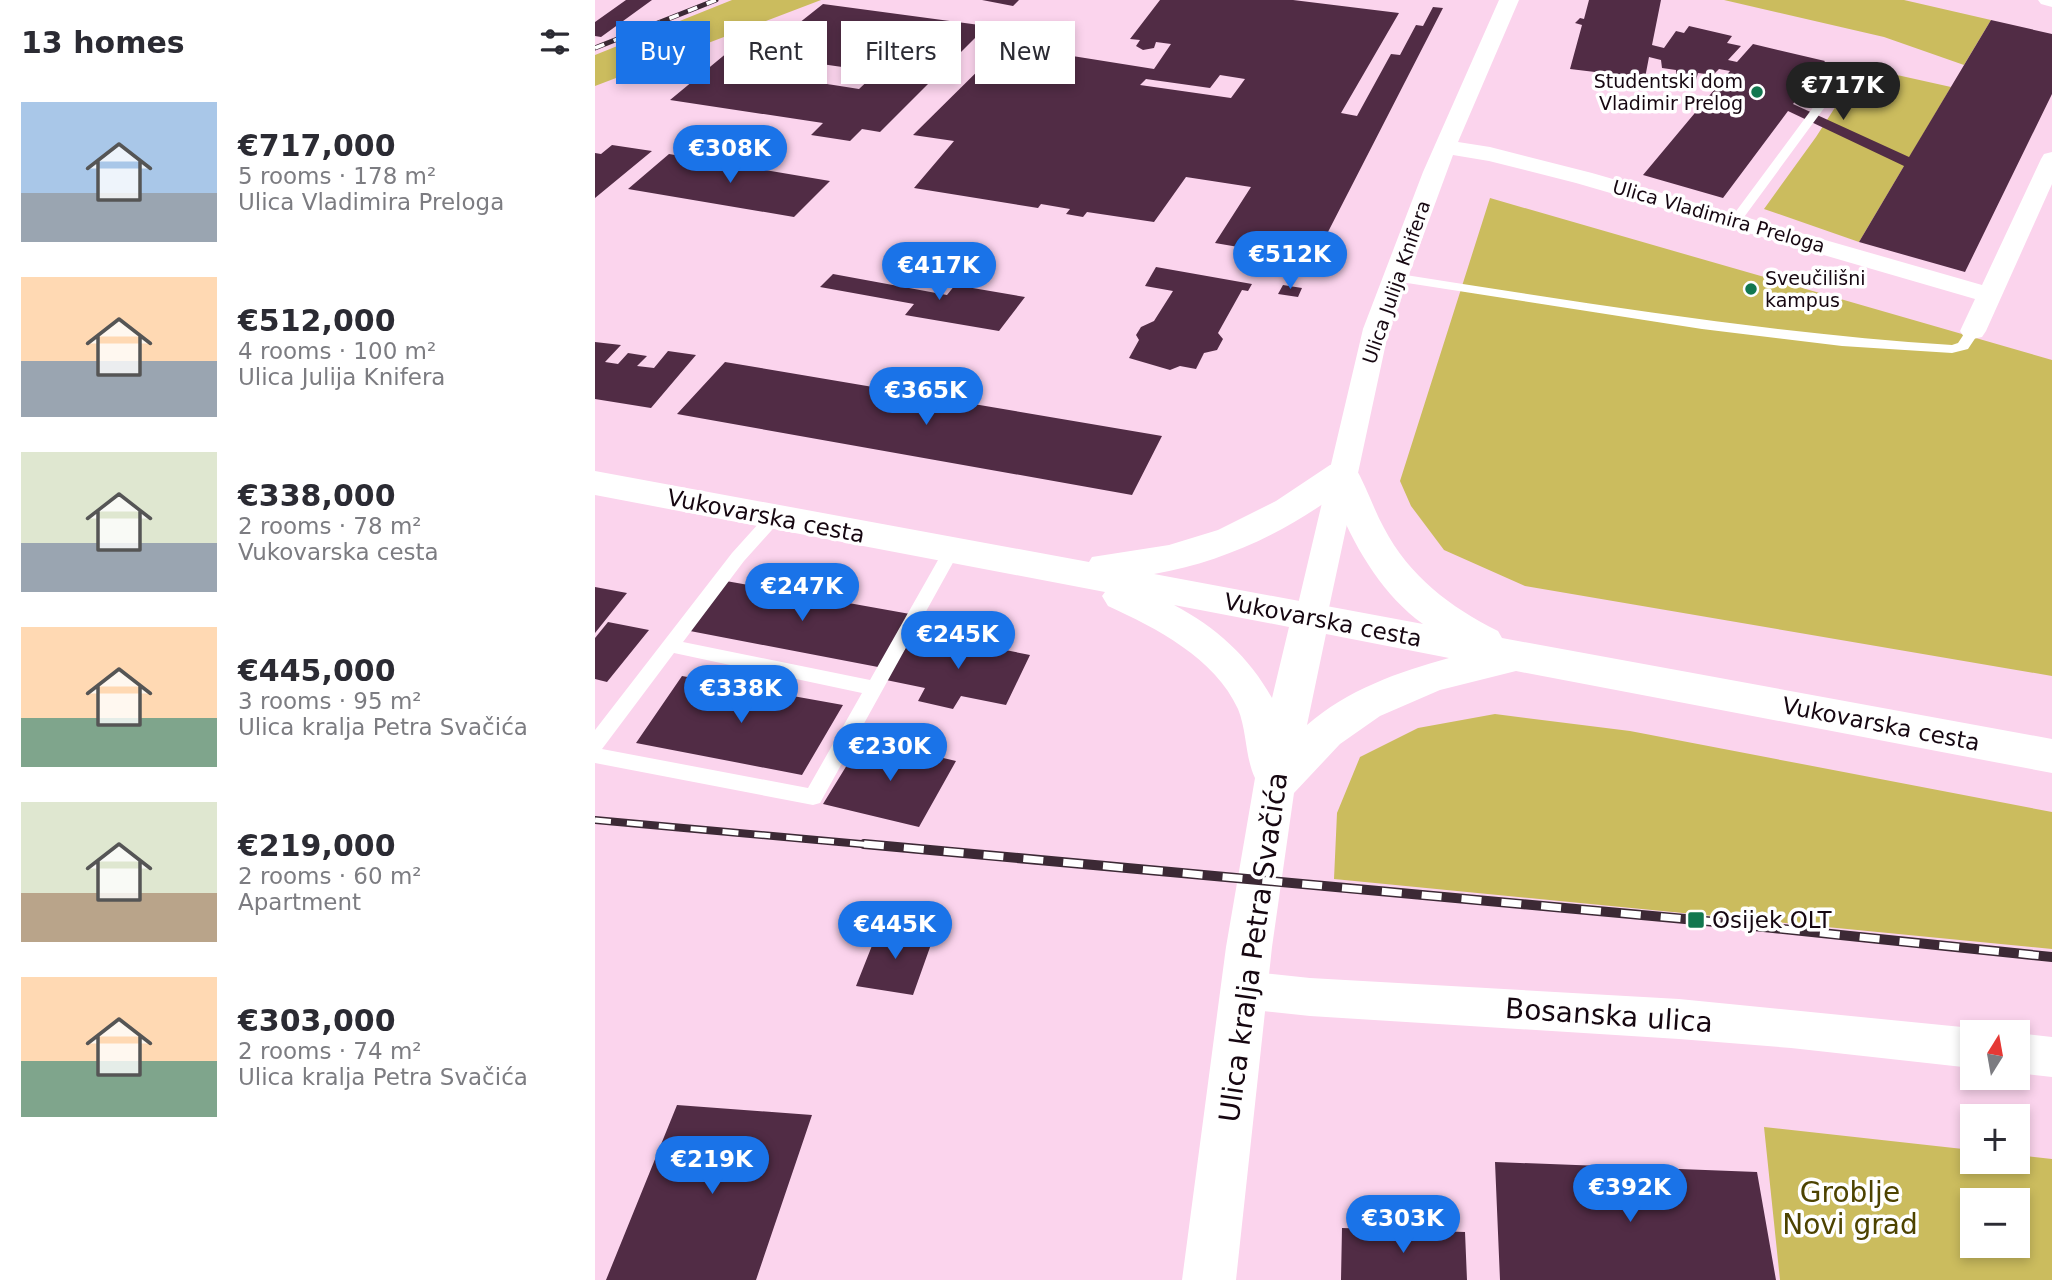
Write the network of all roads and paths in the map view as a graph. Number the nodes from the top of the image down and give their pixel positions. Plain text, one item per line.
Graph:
1 (1510, 0) edge
2 (1824, 100) dead end
3 (1445, 147) junction
4 (2052, 159) edge
5 (2040, 217) edge
6 (1735, 221) junction
7 (1393, 277) junction
8 (1990, 295) junction
9 (1973, 331) joint
10 (1342, 474) junction
11 (595, 483) edge
12 (774, 517) junction
13 (952, 550) junction
14 (1044, 568) junction
15 (1311, 617) junction
16 (670, 646) junction
17 (1520, 656) junction
18 (874, 688) junction
19 (595, 744) edge
20 (595, 755) edge
21 (2052, 756) edge
22 (1274, 787) junction
23 (1244, 990) junction
24 (1960, 1047) edge
25 (2030, 1054) edge
26 (2052, 1057) edge
27 (1209, 1280) edge

1 - 3 street, Ulica Julija Knifera
2 - 6 lane
3 - 6 street, Ulica Vladimira Preloga
3 - 7 street, Ulica Julija Knifera
4 - 5 street
5 - 8 street
6 - 8 street, Ulica Vladimira Preloga
7 - 9 lane
7 - 10 street, Ulica Julija Knifera
8 - 9 street
10 - 14 main road
10 - 15 street, Ulica Julija Knifera
10 - 17 main road
11 - 12 main road, Vukovarska cesta
12 - 13 main road, Vukovarska cesta
12 - 16 lane
13 - 14 main road, Vukovarska cesta
13 - 18 lane
14 - 15 main road, Vukovarska cesta
14 - 22 main road
15 - 17 main road, Vukovarska cesta
15 - 22 main road, Ulica kralja Petra Svačića
16 - 18 lane
16 - 19 lane
17 - 21 main road, Vukovarska cesta
17 - 22 main road
18 - 20 lane
22 - 23 main road, Ulica kralja Petra Svačića
23 - 24 street, Bosanska ulica
23 - 27 main road, Ulica kralja Petra Svačića
25 - 26 street

